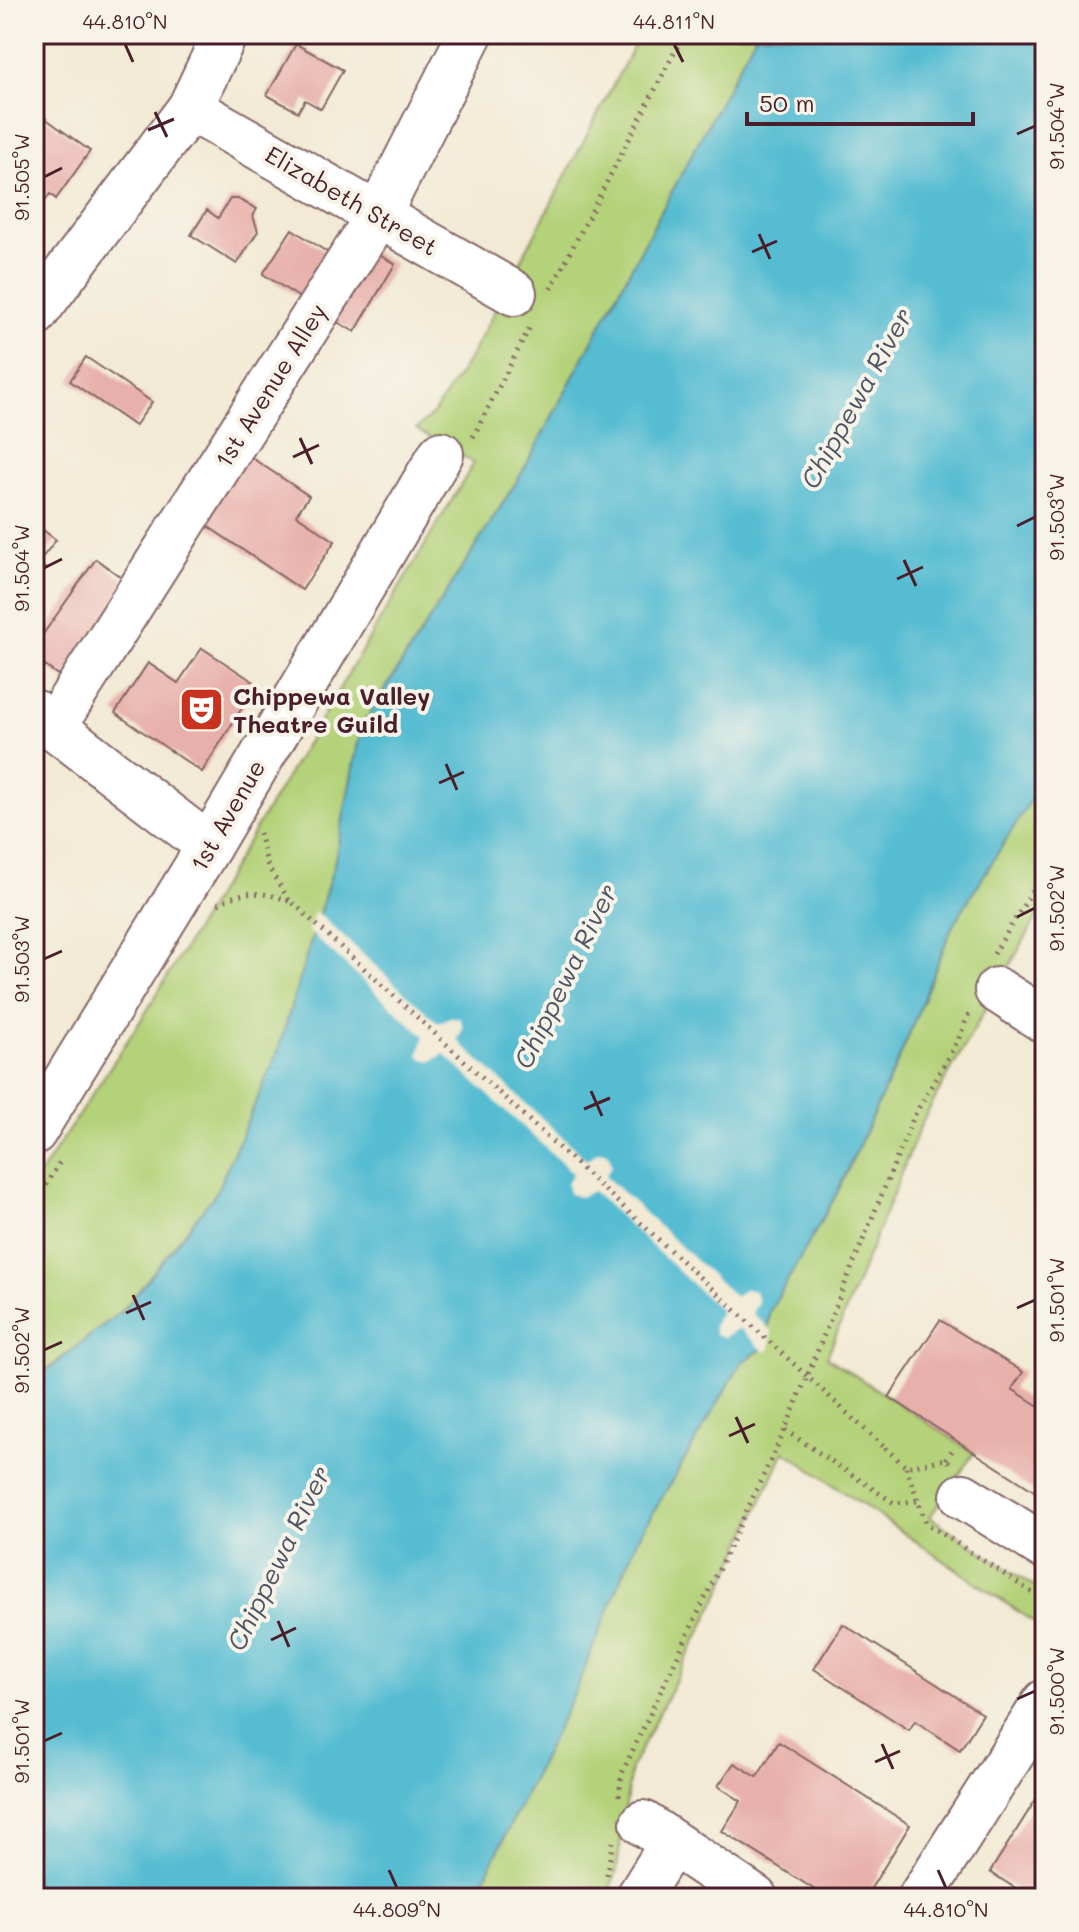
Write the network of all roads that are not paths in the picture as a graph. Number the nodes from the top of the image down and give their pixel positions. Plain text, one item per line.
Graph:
1 (225, 34) edge
2 (470, 34) edge
3 (190, 108) junction
4 (379, 214) junction
5 (514, 293) dead end
6 (34, 315) edge
7 (441, 454) dead end
8 (44, 719) edge
9 (209, 846) junction
10 (985, 989) road end
11 (1045, 1021) edge
12 (34, 1132) edge
13 (955, 1478) road end
14 (1045, 1547) edge
15 (1045, 1702) edge
16 (621, 1890) edge
17 (755, 1898) edge
18 (920, 1898) edge

1 - 3 street
2 - 4 street, 1st Avenue Alley
3 - 4 street, Elizabeth Street
3 - 6 street
4 - 5 street, Elizabeth Street
4 - 8 street, 1st Avenue Alley
7 - 9 street, 1st Avenue
8 - 9 street
9 - 12 street, 1st Avenue
10 - 11 street
13 - 14 street
15 - 18 street
16 - 17 street

